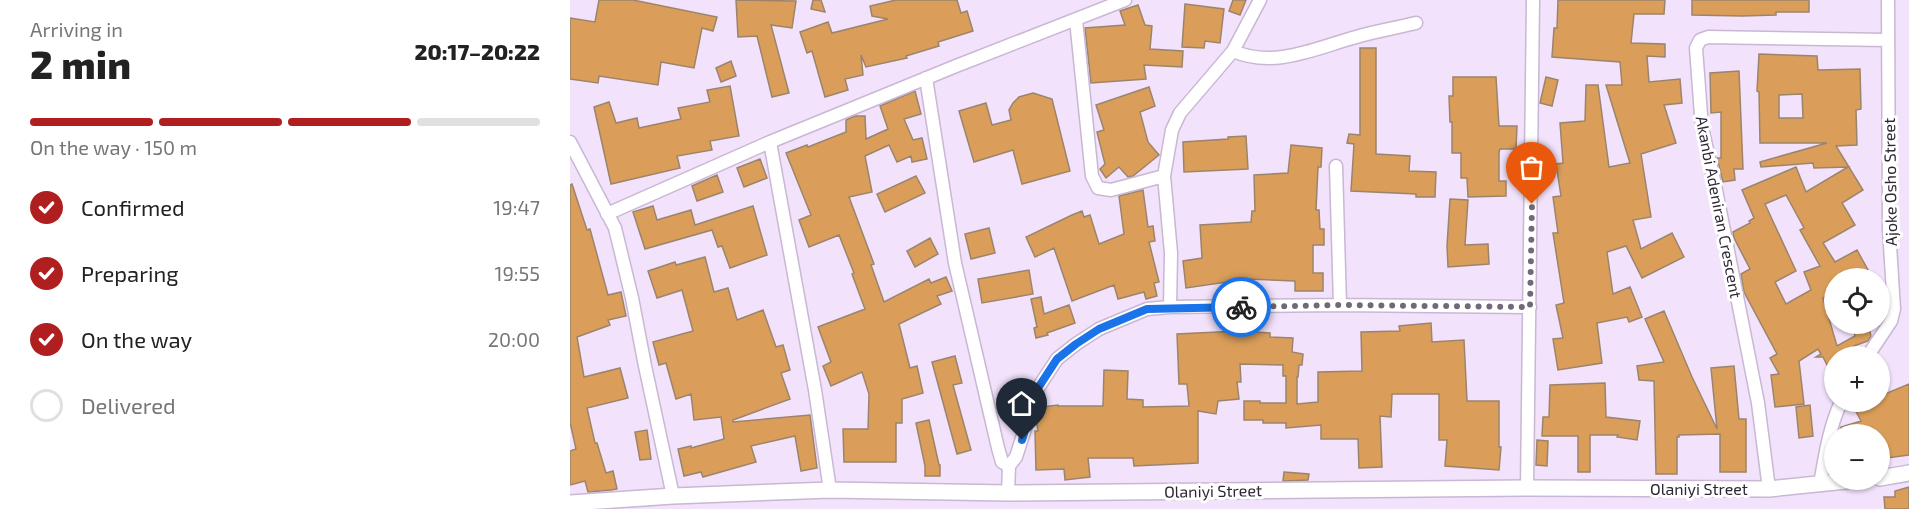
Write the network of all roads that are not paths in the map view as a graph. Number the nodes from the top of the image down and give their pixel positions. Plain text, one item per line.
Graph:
1 (1125, 0) edge
2 (1260, 0) edge
3 (1533, 0) edge
4 (1888, 0) edge
5 (1076, 20) junction
6 (1416, 23) dead end
7 (1888, 40) junction
8 (1233, 51) junction
9 (926, 78) junction
10 (570, 142) edge
11 (770, 142) junction
12 (1336, 166) dead end
13 (1164, 176) junction
14 (607, 214) junction
15 (1340, 305) junction
16 (1170, 307) junction
17 (1530, 307) junction
18 (1874, 346) edge
19 (1837, 412) edge
20 (1009, 466) junction
21 (1909, 473) edge
22 (1890, 476) edge
23 (1820, 484) junction
24 (1824, 484) edge
25 (1527, 488) junction
26 (1768, 489) junction
27 (830, 490) junction
28 (1008, 493) junction
29 (673, 496) junction
30 (570, 504) edge

1 - 5 street
2 - 8 street
3 - 17 street
4 - 7 street, Ajoke Osho Street
5 - 9 street
5 - 13 street
6 - 8 street
7 - 18 street, Ajoke Osho Street
7 - 26 street, Akanbi Adeniran Crescent
8 - 13 street
9 - 11 street
9 - 20 street
10 - 14 street
11 - 14 street
11 - 27 street
12 - 15 street
13 - 16 street
14 - 29 street
15 - 16 street
15 - 17 street
16 - 20 street
17 - 25 street
19 - 23 street
20 - 28 street
21 - 22 street
23 - 24 street, Olaniyi Street
23 - 26 street, Olaniyi Street
25 - 26 street, Olaniyi Street
25 - 28 street, Olaniyi Street
27 - 28 street, Olaniyi Street
27 - 29 street, Olaniyi Street
29 - 30 street, Olaniyi Street

